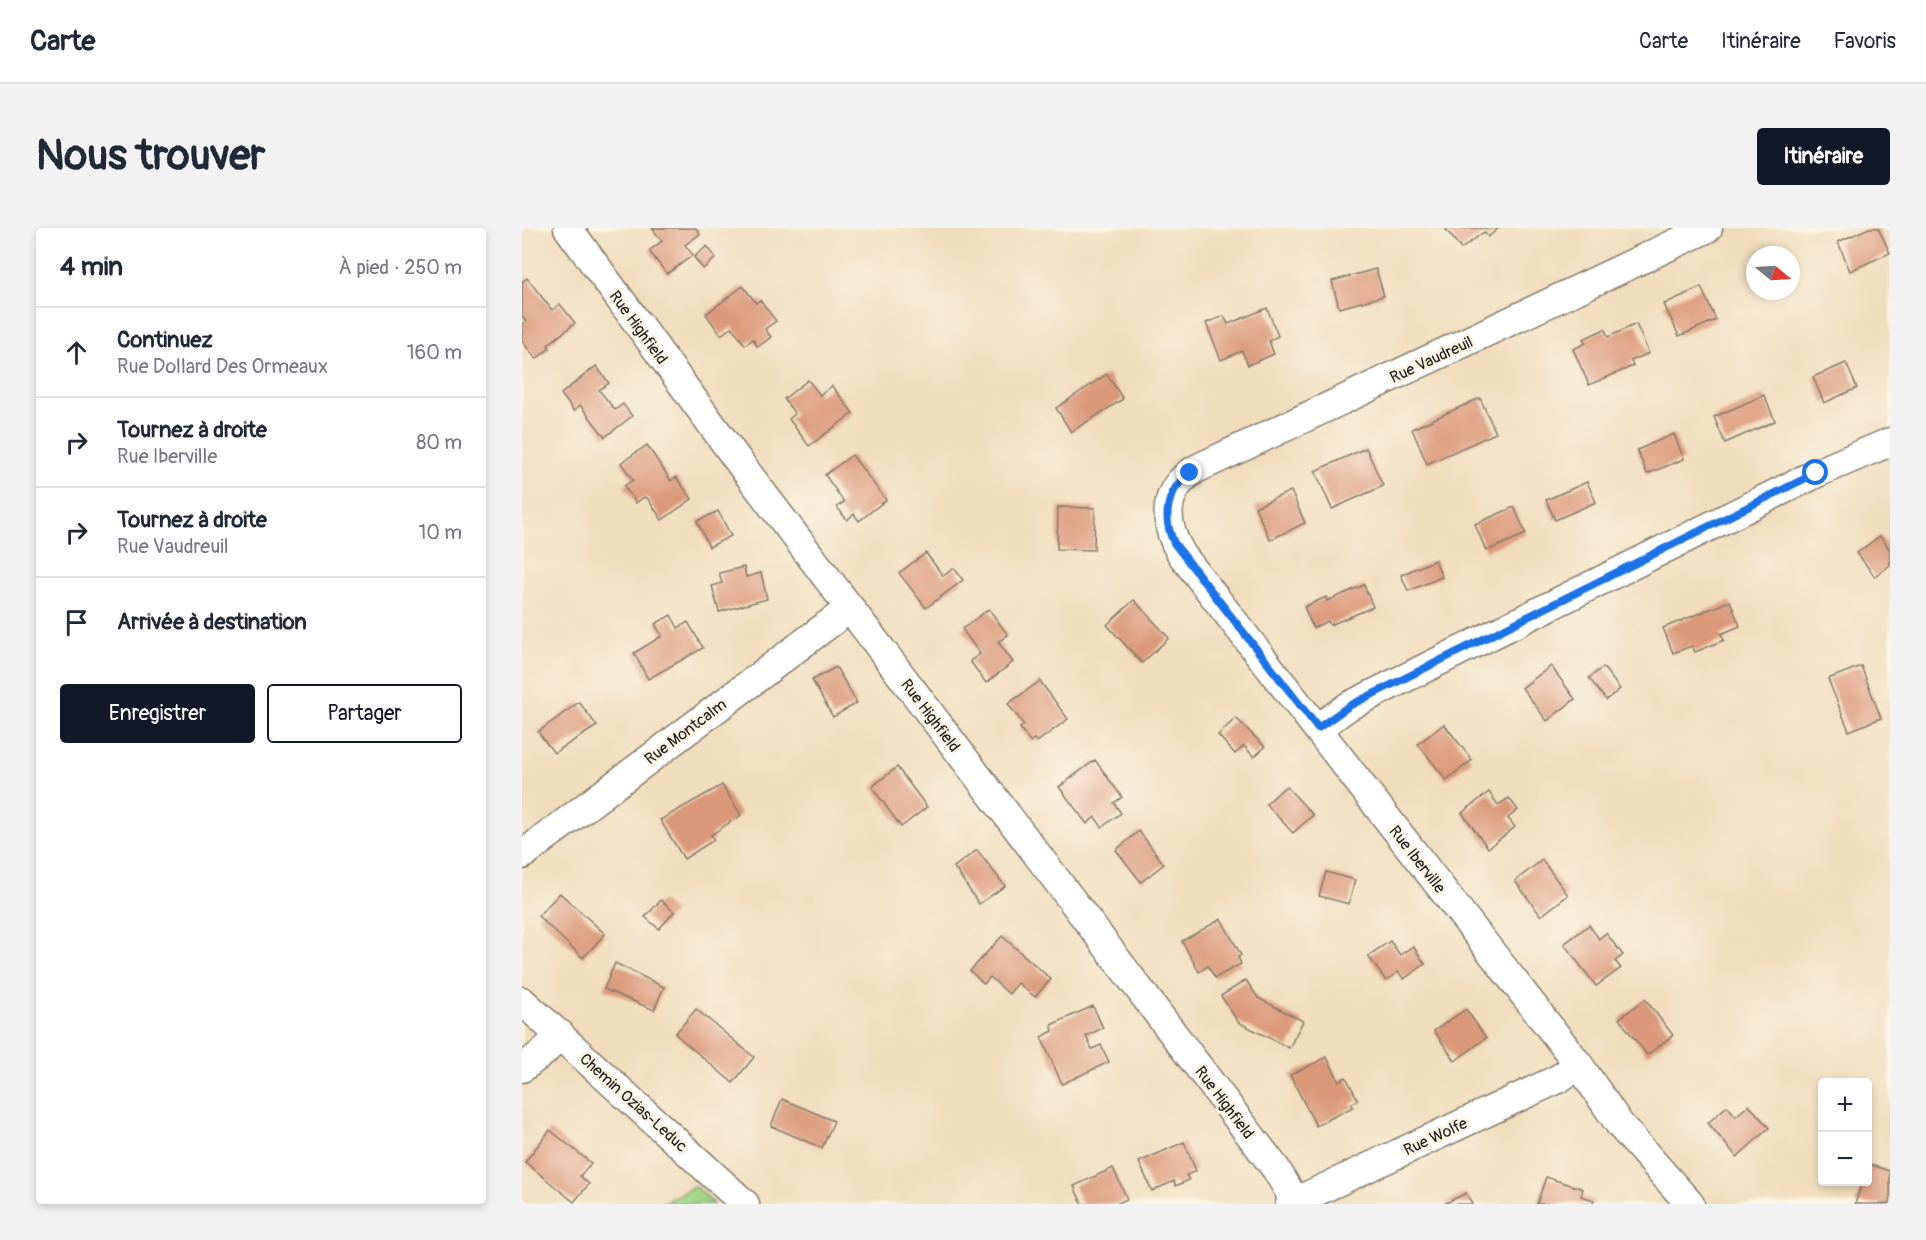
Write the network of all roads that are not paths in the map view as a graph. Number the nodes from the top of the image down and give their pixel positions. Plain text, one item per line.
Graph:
1 (568, 228) edge
2 (1708, 228) edge
3 (1890, 442) edge
4 (1168, 505) joint
5 (850, 608) junction
6 (1318, 728) junction
7 (522, 855) edge
8 (522, 1001) edge
9 (560, 1034) junction
10 (1579, 1065) junction
11 (522, 1068) edge
12 (1293, 1203) edge
13 (745, 1204) edge
14 (1690, 1204) edge

1 - 5 street, Rue Highfield
2 - 4 street, Rue Vaudreuil
3 - 6 street
4 - 6 street, Rue Iberville
5 - 7 street, Rue Montcalm
5 - 12 street, Rue Highfield
6 - 10 street, Rue Iberville
8 - 9 street, Chemin Ozias-Leduc
9 - 11 street
9 - 13 street, Chemin Ozias-Leduc
10 - 12 street, Rue Wolfe
10 - 14 street, Rue Iberville

